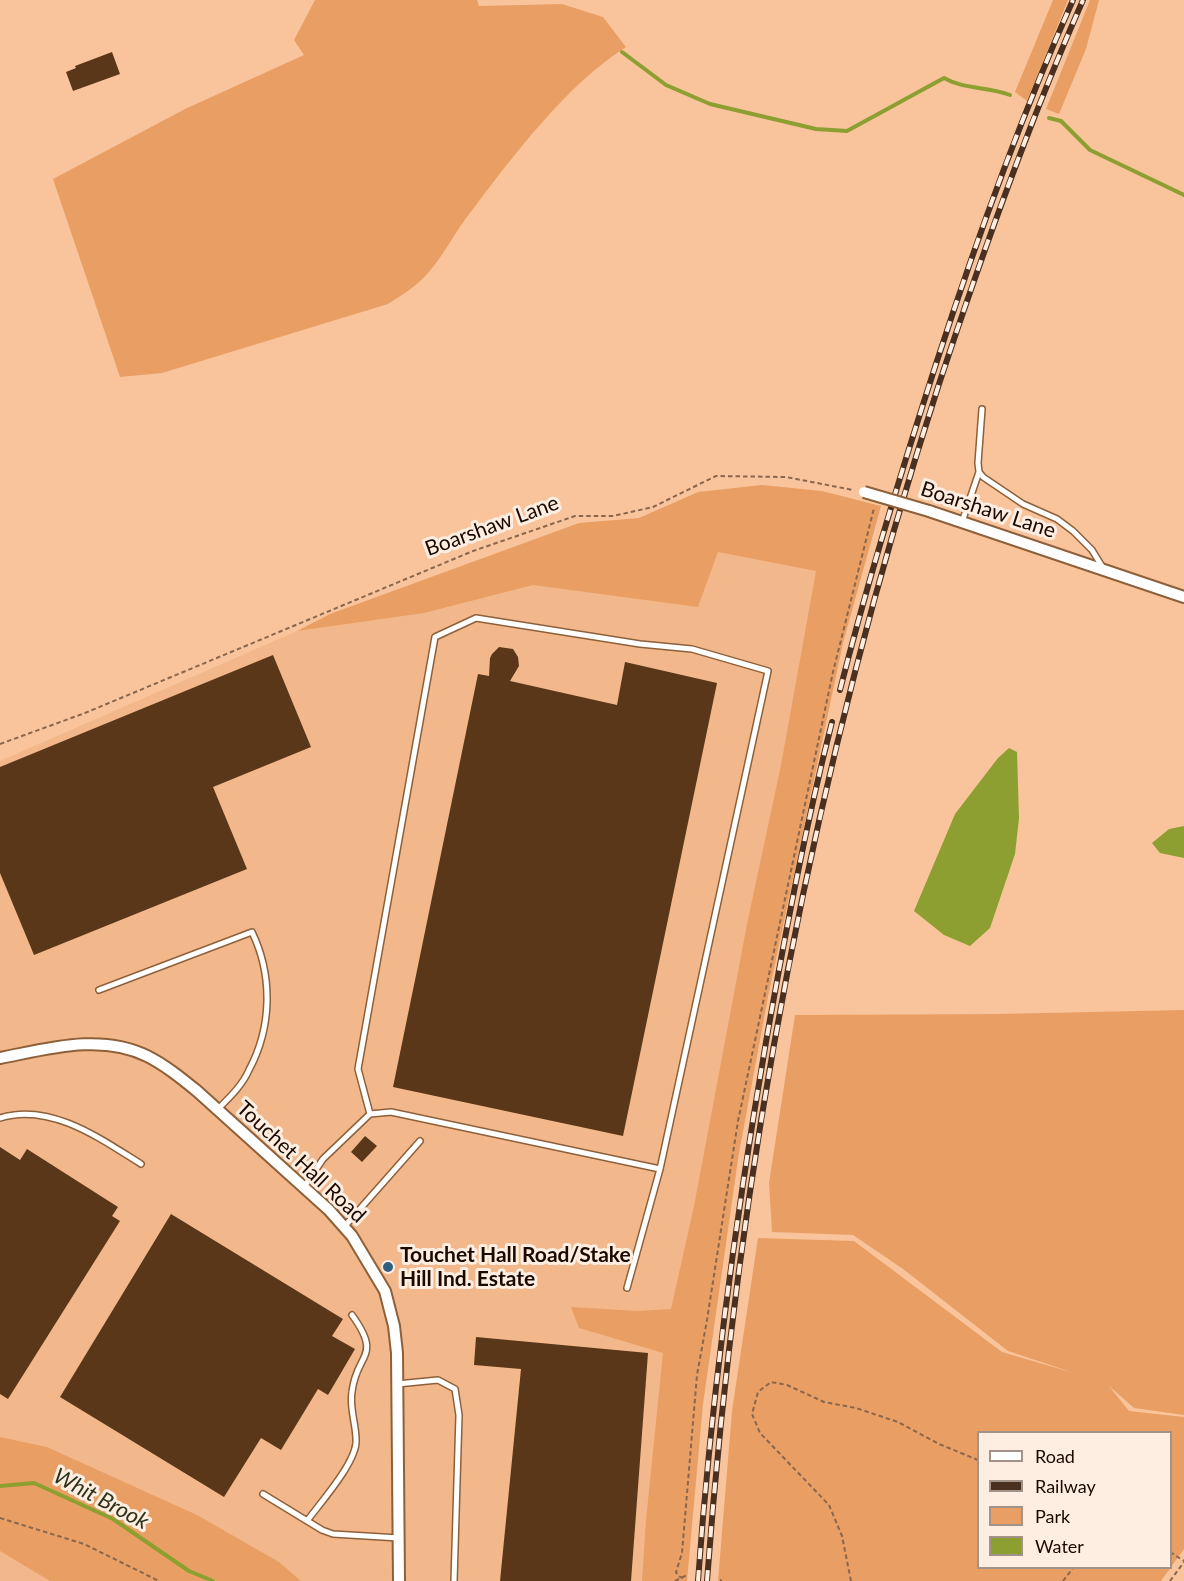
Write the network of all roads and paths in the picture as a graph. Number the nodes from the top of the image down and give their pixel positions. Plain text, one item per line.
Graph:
1 (982, 409) dead end
2 (979, 472) junction
3 (864, 492) joint
4 (877, 496) junction
5 (962, 522) junction
6 (1104, 569) junction
7 (1184, 597) edge
8 (0, 744) edge
9 (99, 990) dead end
10 (0, 1059) edge
11 (217, 1110) junction
12 (370, 1114) junction
13 (0, 1118) edge
14 (420, 1142) dead end
15 (141, 1164) dead end
16 (660, 1169) junction
17 (304, 1187) junction
18 (344, 1227) junction
19 (627, 1288) dead end
20 (352, 1315) dead end
21 (397, 1384) junction
22 (977, 1460) edge
23 (263, 1494) dead end
24 (0, 1518) edge
25 (307, 1521) junction
26 (399, 1538) junction
27 (1184, 1562) edge
28 (1072, 1569) edge
29 (687, 1575) dead end
30 (683, 1578) junction
31 (159, 1581) edge
32 (399, 1581) edge
33 (454, 1581) edge
34 (675, 1581) edge
35 (851, 1581) edge
36 (1063, 1581) edge
37 (1170, 1581) edge

1 - 2 lane
2 - 5 lane
2 - 6 lane
3 - 4 street, Boarshaw Lane, bridge
3 - 8 path, Boarshaw Lane
4 - 5 street, Boarshaw Lane, bridge
4 - 30 path
5 - 6 street, Boarshaw Lane
6 - 7 street, Boarshaw Lane
9 - 11 lane
10 - 11 street, Touchet Hall Road
11 - 17 street, Touchet Hall Road
12 - 16 lane
12 - 16 lane
12 - 17 lane
13 - 15 lane
14 - 18 lane
16 - 19 lane
17 - 18 street, Touchet Hall Road
18 - 21 street, Touchet Hall Road
20 - 25 lane
21 - 26 street, Touchet Hall Road
21 - 33 lane
22 - 35 path
23 - 25 lane
24 - 31 path
25 - 26 lane
26 - 32 street, Touchet Hall Road
27 - 37 path
28 - 36 path
29 - 30 path
30 - 34 path

